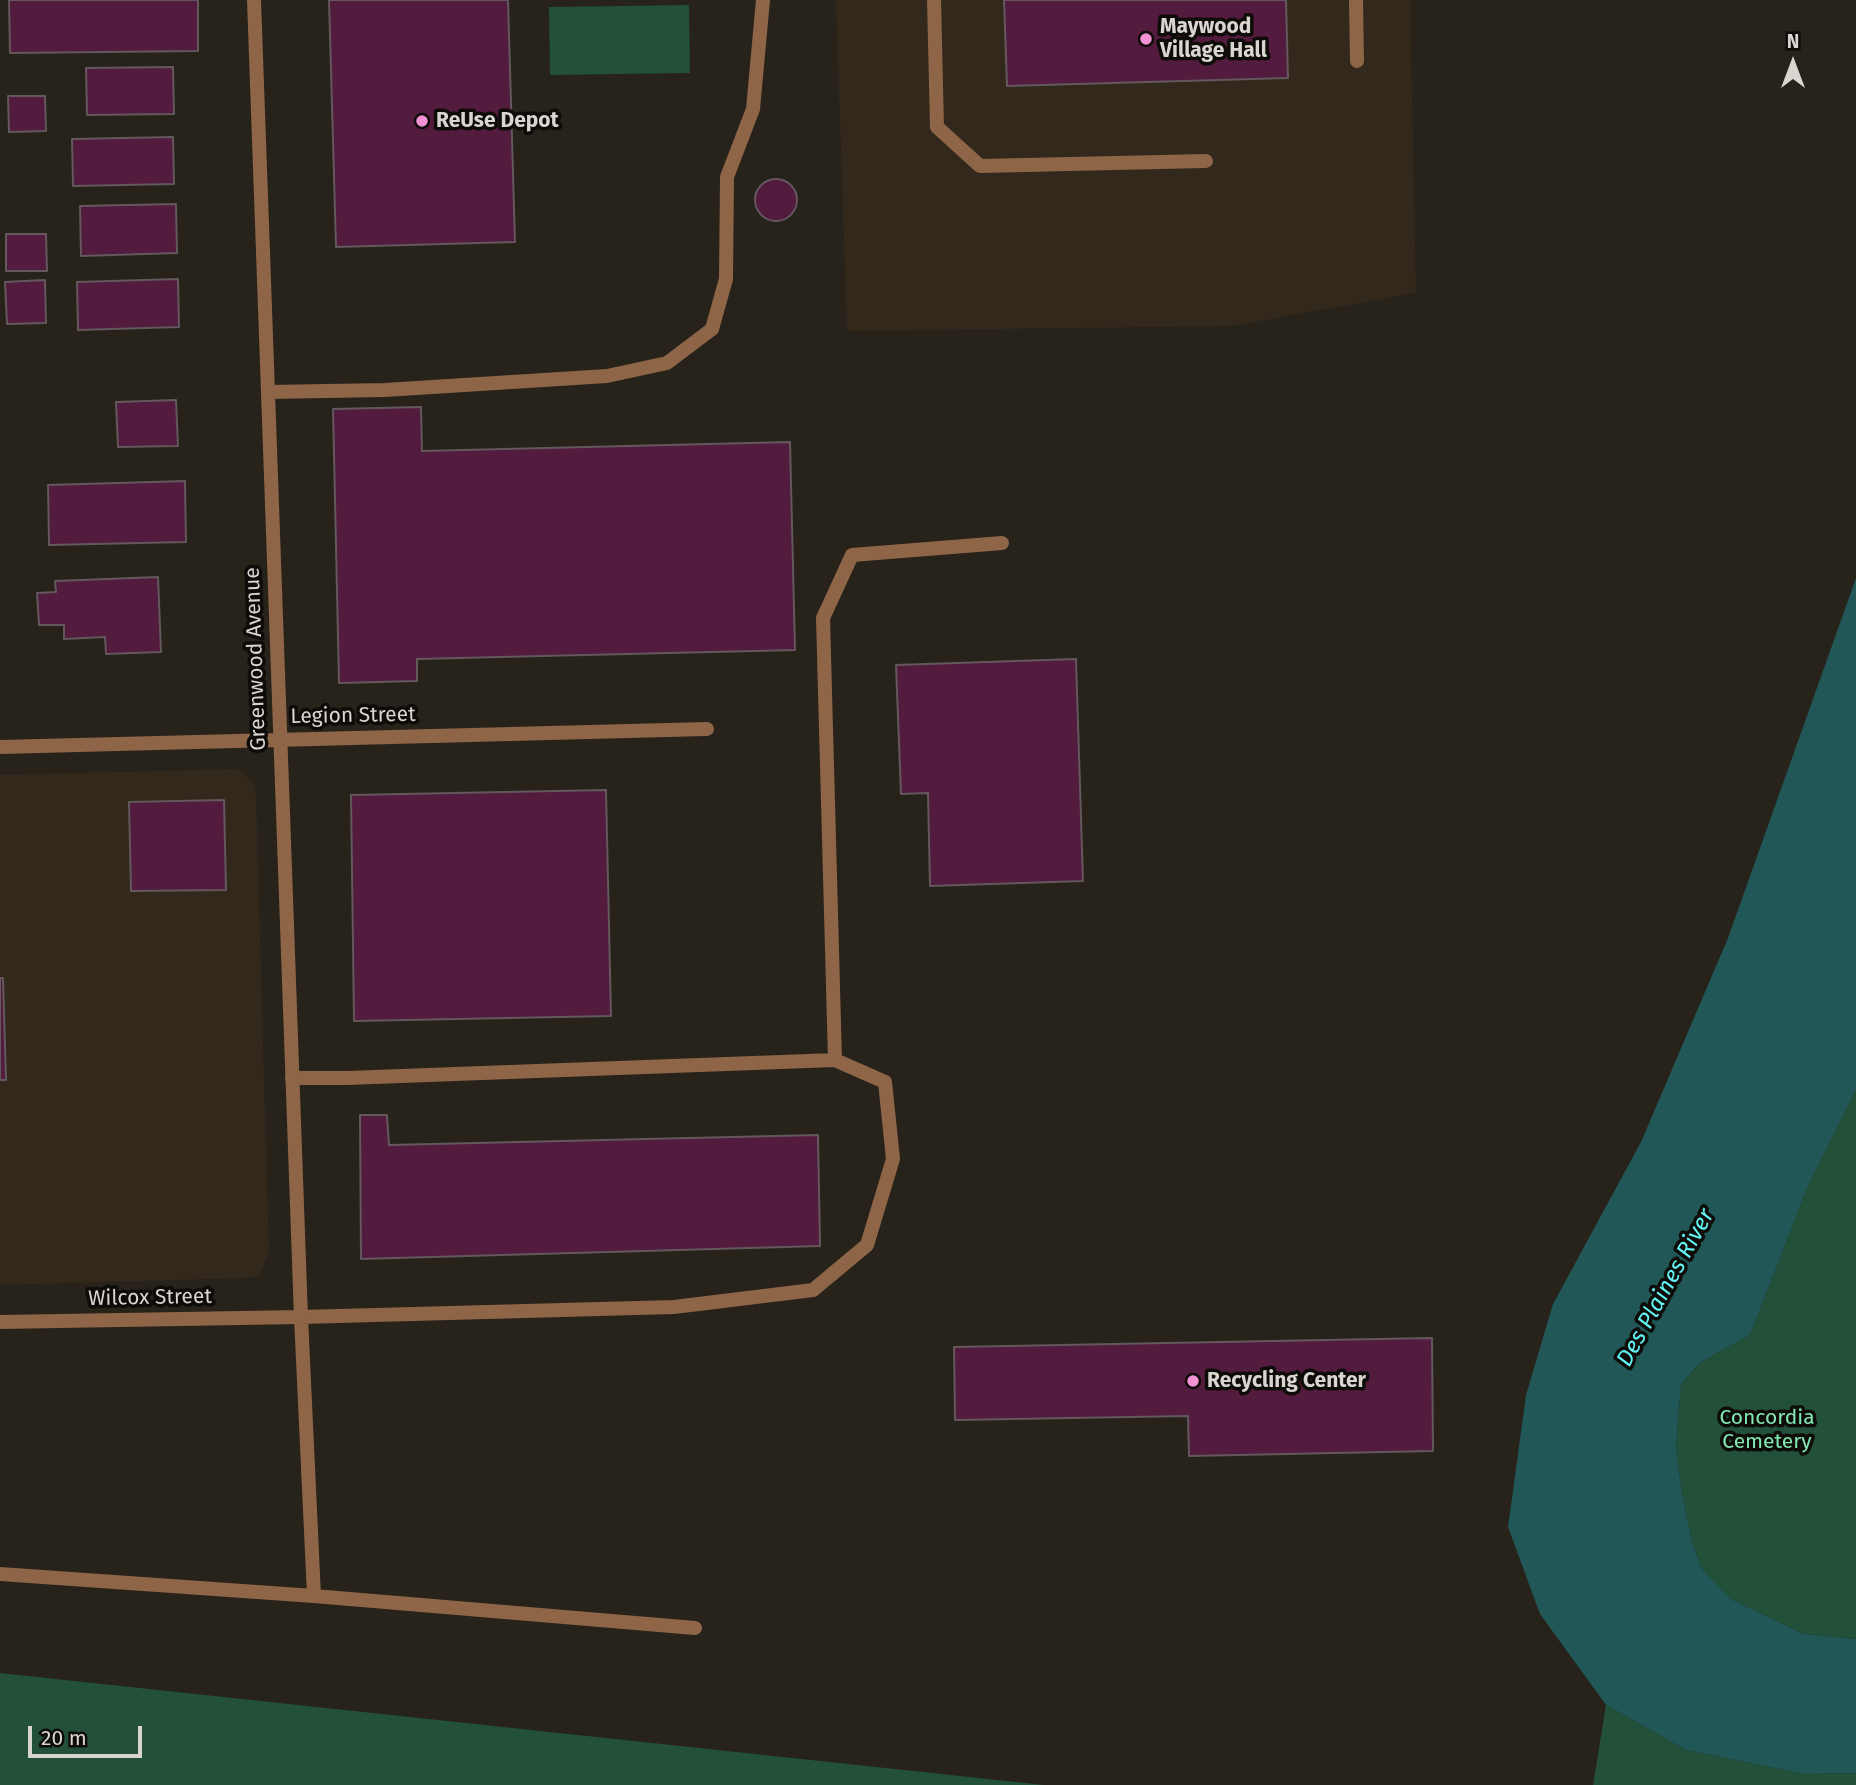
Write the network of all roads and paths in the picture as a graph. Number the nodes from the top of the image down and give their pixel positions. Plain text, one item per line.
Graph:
1 (254, 0) edge
2 (763, 0) edge
3 (934, 0) edge
4 (1356, 0) edge
5 (1357, 61) dead end
6 (1206, 161) dead end
7 (268, 392) junction
8 (1002, 543) dead end
9 (707, 729) dead end
10 (280, 739) junction
11 (0, 747) edge
12 (835, 1060) junction
13 (292, 1078) junction
14 (301, 1317) junction
15 (0, 1322) edge
16 (0, 1574) edge
17 (314, 1596) junction
18 (695, 1628) dead end

1 - 7 street, Greenwood Avenue
2 - 7 street
3 - 6 street
4 - 5 street
7 - 10 street, Greenwood Avenue
8 - 12 street
9 - 10 street, Legion Street
10 - 11 street, Legion Street
10 - 13 street, Greenwood Avenue
12 - 13 street
12 - 14 street, Wilcox Street
13 - 14 street, Greenwood Avenue
14 - 15 street, Wilcox Street
14 - 17 street, Greenwood Avenue
16 - 17 street
17 - 18 street

